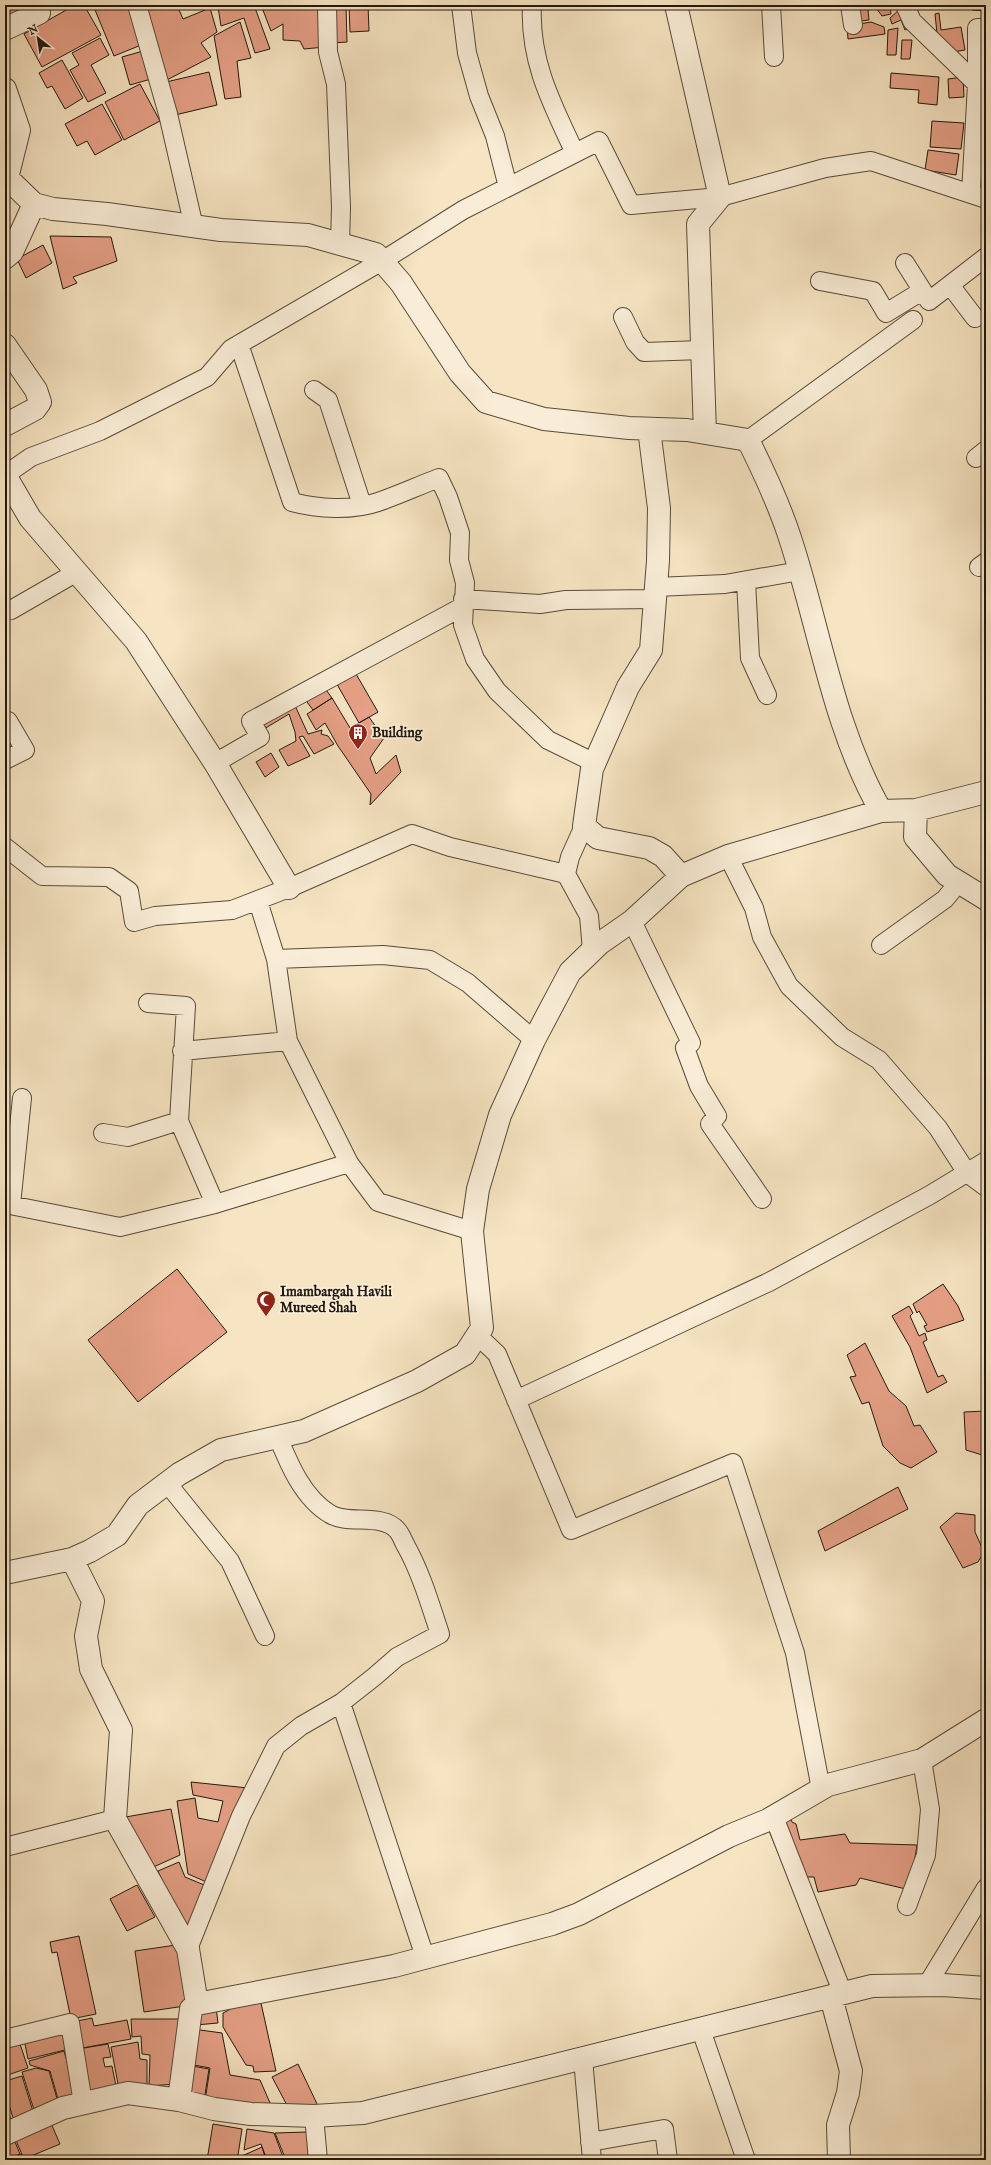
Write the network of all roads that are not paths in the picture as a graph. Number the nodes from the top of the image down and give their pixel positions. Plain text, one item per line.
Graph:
1 (327, 5) edge
2 (461, 5) edge
3 (532, 5) edge
4 (676, 5) edge
5 (771, 5) edge
6 (850, 5) edge
7 (905, 5) edge
8 (138, 6) edge
9 (39, 13) dead end
10 (853, 25) dead end
11 (986, 28) edge
12 (5, 29) edge
13 (774, 57) dead end
14 (977, 84) junction
15 (5, 89) edge
16 (575, 153) junction
17 (6, 177) edge
18 (508, 187) junction
19 (720, 197) junction
20 (979, 197) edge
21 (34, 204) junction
22 (194, 227) junction
23 (340, 244) junction
24 (986, 257) edge
25 (5, 258) edge
26 (382, 261) junction
27 (905, 263) dead end
28 (820, 281) dead end
29 (950, 285) junction
30 (922, 291) junction
31 (623, 317) dead end
32 (975, 318) dead end
33 (913, 320) dead end
34 (239, 344) junction
35 (5, 345) edge
36 (702, 350) junction
37 (314, 390) dead end
38 (5, 425) edge
39 (649, 429) junction
40 (705, 433) junction
41 (748, 440) junction
42 (5, 475) edge
43 (362, 505) junction
44 (77, 572) junction
45 (800, 572) junction
46 (746, 581) junction
47 (656, 593) junction
48 (463, 603) junction
49 (5, 610) edge
50 (768, 695) dead end
51 (8, 721) dead end
52 (5, 760) edge
53 (215, 763) junction
54 (595, 763) junction
55 (986, 792) edge
56 (916, 810) junction
57 (881, 811) junction
58 (584, 826) junction
59 (5, 847) edge
60 (728, 856) junction
61 (566, 874) junction
62 (681, 876) junction
63 (958, 882) junction
64 (289, 888) junction
65 (986, 899) edge
66 (258, 901) junction
67 (632, 921) junction
68 (881, 945) dead end
69 (592, 951) junction
70 (276, 959) junction
71 (148, 1003) dead end
72 (534, 1040) junction
73 (288, 1041) junction
74 (182, 1051) junction
75 (22, 1098) dead end
76 (179, 1121) junction
77 (103, 1133) dead end
78 (986, 1160) edge
79 (349, 1163) junction
80 (967, 1173) junction
81 (986, 1187) edge
82 (762, 1199) dead end
83 (8, 1204) edge
84 (215, 1204) junction
85 (472, 1231) junction
86 (478, 1336) junction
87 (516, 1400) junction
88 (278, 1437) junction
89 (168, 1483) junction
90 (72, 1559) junction
91 (5, 1573) edge
92 (265, 1636) dead end
93 (341, 1703) junction
94 (986, 1720) edge
95 (922, 1760) junction
96 (821, 1789) junction
97 (774, 1816) junction
98 (115, 1819) junction
99 (5, 1847) edge
100 (986, 1888) edge
101 (907, 1906) dead end
102 (188, 1949) junction
103 (426, 1957) junction
104 (927, 1985) junction
105 (986, 1988) edge
106 (837, 1995) junction
107 (197, 2004) junction
108 (701, 2030) junction
109 (5, 2039) edge
110 (583, 2059) junction
111 (179, 2100) junction
112 (83, 2103) junction
113 (314, 2116) junction
114 (5, 2134) edge
115 (590, 2142) junction
116 (318, 2160) edge
117 (592, 2160) edge
118 (668, 2160) edge
119 (746, 2160) edge
120 (839, 2160) edge

1 - 23 lane
2 - 18 lane
3 - 16 lane
4 - 19 street
5 - 13 lane
6 - 10 lane
7 - 14 lane
8 - 22 lane
9 - 12 street
11 - 14 lane
14 - 20 lane
15 - 17 street
16 - 18 lane
16 - 19 lane
17 - 21 street
18 - 26 lane
19 - 20 lane
19 - 36 street
21 - 22 street
21 - 25 street
22 - 23 street
23 - 26 street
24 - 29 lane
26 - 34 lane
26 - 39 street
27 - 30 lane
28 - 30 lane
29 - 30 lane
29 - 32 lane
31 - 36 lane
33 - 41 lane
34 - 42 lane
34 - 43 lane
35 - 38 street
36 - 40 street
37 - 43 lane
39 - 40 street
39 - 47 street
40 - 41 street
41 - 45 street
42 - 44 street
43 - 48 lane
44 - 49 lane
44 - 53 street
45 - 46 lane
45 - 57 street
46 - 47 lane
46 - 50 lane
47 - 48 lane
47 - 54 street
48 - 53 lane
48 - 54 lane
51 - 52 lane
53 - 64 street
54 - 58 street
55 - 56 street
56 - 57 street
56 - 63 street
57 - 60 street
58 - 61 lane
58 - 62 street
59 - 66 lane
60 - 62 street
60 - 80 lane
61 - 64 lane
61 - 69 lane
62 - 67 street
63 - 65 street
63 - 68 lane
64 - 66 lane
66 - 70 lane
67 - 69 street
67 - 82 lane
69 - 72 street
70 - 72 lane
70 - 73 lane
71 - 74 lane
72 - 85 street
73 - 74 lane
73 - 79 lane
74 - 76 lane
75 - 83 lane
76 - 77 lane
76 - 84 lane
78 - 80 lane
79 - 84 lane
79 - 85 lane
80 - 81 lane
80 - 87 lane
83 - 84 lane
85 - 86 street
86 - 87 lane
86 - 88 street
87 - 96 lane
88 - 89 street
88 - 93 lane
89 - 90 street
89 - 92 lane
90 - 91 street
90 - 98 street
93 - 102 lane
93 - 103 lane
94 - 95 street
95 - 96 street
95 - 101 lane
96 - 97 street
97 - 103 street
97 - 106 lane
98 - 99 lane
98 - 102 street
100 - 104 lane
102 - 107 street
103 - 107 street
104 - 105 street
104 - 106 street
106 - 108 street
106 - 120 street
107 - 111 street
108 - 110 street
108 - 119 lane
109 - 112 lane
110 - 113 street
110 - 115 lane
111 - 112 street
111 - 113 street
112 - 114 street
113 - 116 lane
115 - 117 lane
115 - 118 lane

